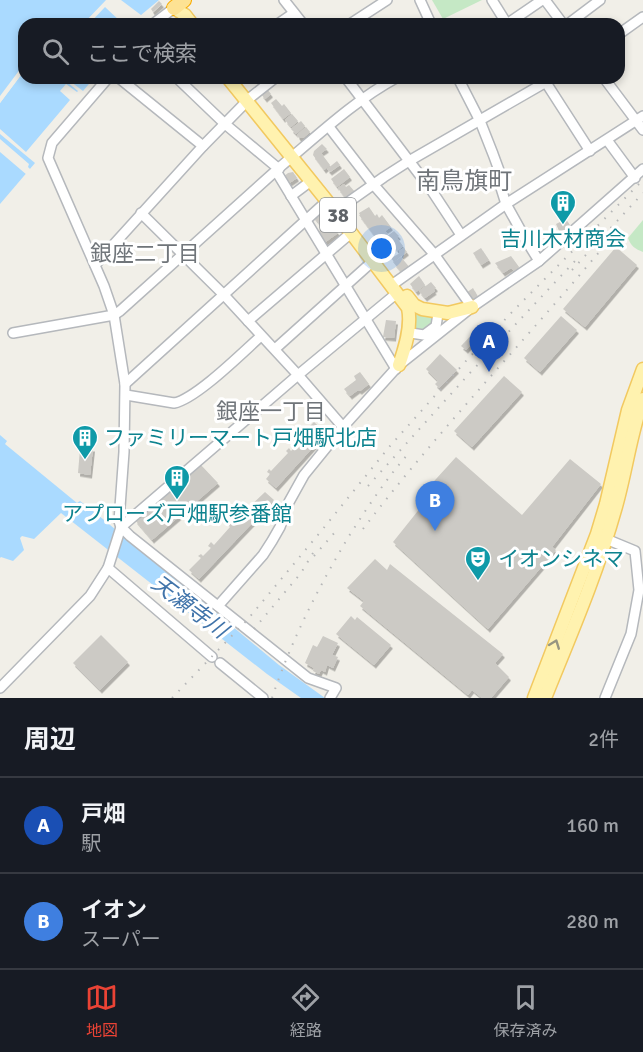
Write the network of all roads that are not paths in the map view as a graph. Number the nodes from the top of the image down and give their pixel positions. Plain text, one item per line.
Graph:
1 (284, 0) edge
2 (387, 0) edge
3 (420, 0) edge
4 (492, 0) edge
5 (544, 0) edge
6 (600, 0) edge
7 (175, 7) edge
8 (294, 13) junction
9 (643, 17) edge
10 (161, 18) edge
11 (187, 18) edge
12 (287, 18) edge
13 (298, 18) edge
14 (359, 18) edge
15 (428, 18) edge
16 (503, 18) edge
17 (516, 18) edge
18 (558, 18) edge
19 (576, 18) edge
20 (625, 30) edge
21 (103, 84) edge
22 (126, 84) edge
23 (183, 84) edge
24 (234, 84) edge
25 (240, 84) edge
26 (268, 84) edge
27 (351, 84) edge
28 (387, 84) edge
29 (461, 84) edge
30 (540, 84) edge
31 (549, 84) edge
32 (609, 84) edge
33 (249, 99) junction
34 (363, 99) junction
35 (640, 119) edge
36 (480, 121) junction
37 (225, 124) junction
38 (328, 127) junction
39 (643, 130) edge
40 (608, 140) junction
41 (203, 146) junction
42 (590, 151) junction
43 (295, 155) junction
44 (409, 161) junction
45 (643, 169) edge
46 (277, 170) junction
47 (635, 178) junction
48 (311, 181) junction
49 (373, 184) junction
50 (291, 196) junction
51 (327, 201) junction
52 (507, 204) junction
53 (340, 208) junction
54 (141, 213) junction
55 (306, 220) junction
56 (351, 233) junction
57 (461, 235) junction
58 (182, 254) junction
59 (327, 254) junction
60 (434, 254) junction
61 (373, 261) junction
62 (539, 261) junction
63 (95, 265) junction
64 (345, 286) junction
65 (396, 287) junction
66 (224, 295) junction
67 (472, 307) junction
68 (422, 309) junction
69 (438, 314) dead end
70 (114, 315) junction
71 (410, 317) junction
72 (366, 320) junction
73 (248, 321) junction
74 (13, 333) dead end
75 (411, 333) dead end
76 (261, 336) junction
77 (274, 350) junction
78 (398, 367) junction
79 (643, 369) edge
80 (298, 375) junction
81 (125, 384) junction
82 (126, 395) junction
83 (643, 399) edge
84 (343, 427) junction
85 (121, 527) junction
86 (606, 539) junction
87 (639, 550) edge
88 (108, 568) junction
89 (218, 606) junction
90 (212, 657) dead end
91 (220, 663) dead end
92 (0, 688) edge
93 (262, 698) edge
94 (330, 698) edge
95 (534, 698) edge
96 (546, 698) edge
97 (605, 698) edge

1 - 8 street
2 - 14 street
3 - 15 street
4 - 16 street
5 - 17 street
5 - 18 street
6 - 19 street
7 - 10 street
7 - 11 main road
8 - 12 street
8 - 13 street
9 - 20 street
21 - 63 street
22 - 41 street
23 - 37 street
24 - 33 main road, 38
25 - 33 main road, 38
26 - 33 street
27 - 34 street
28 - 34 street
29 - 36 street
30 - 36 street
31 - 42 street
32 - 35 street
33 - 37 street
33 - 43 main road, 38
34 - 38 street
34 - 44 street
35 - 39 street
35 - 40 street
36 - 44 street
36 - 52 street
37 - 41 street
37 - 46 street
38 - 43 street
38 - 49 street
40 - 42 street
40 - 47 street
41 - 54 street
42 - 52 street
43 - 46 street
43 - 48 main road, 38
43 - 53 main road, 38
44 - 49 street
44 - 57 street
45 - 47 street
46 - 50 street
46 - 58 street
47 - 62 street
48 - 50 street
48 - 51 main road, 38
49 - 53 street
49 - 60 street
50 - 55 street
51 - 55 street
51 - 56 main road, 38
52 - 57 street
52 - 62 street
53 - 65 main road, 38
54 - 58 street
54 - 63 street
55 - 59 street
55 - 66 street
56 - 59 street
56 - 61 main road, 38
57 - 60 street
58 - 66 street
58 - 70 street
59 - 64 street
59 - 73 street
60 - 65 street
60 - 67 street
61 - 64 street
61 - 65 main road, 38
62 - 67 street
63 - 70 street
64 - 72 street
64 - 77 street
65 - 68 main road, 38
65 - 71 main road, 38
65 - 72 street
66 - 73 street
66 - 81 street
67 - 68 main road
67 - 78 street
68 - 71 main road
69 - 75 street
70 - 74 street
70 - 81 street
71 - 78 main road
72 - 78 street
72 - 80 street
73 - 76 street
76 - 77 street
76 - 82 street
77 - 80 street
78 - 84 street
95 -> 79 main road
80 - 84 street
80 - 85 street
81 - 82 street
82 - 85 street
83 - 86 main road
84 - 89 street
85 - 88 street
85 - 89 street
86 - 87 street
86 - 96 main road
87 - 97 street
88 - 90 street
88 - 92 street
89 - 94 street
91 - 93 street

